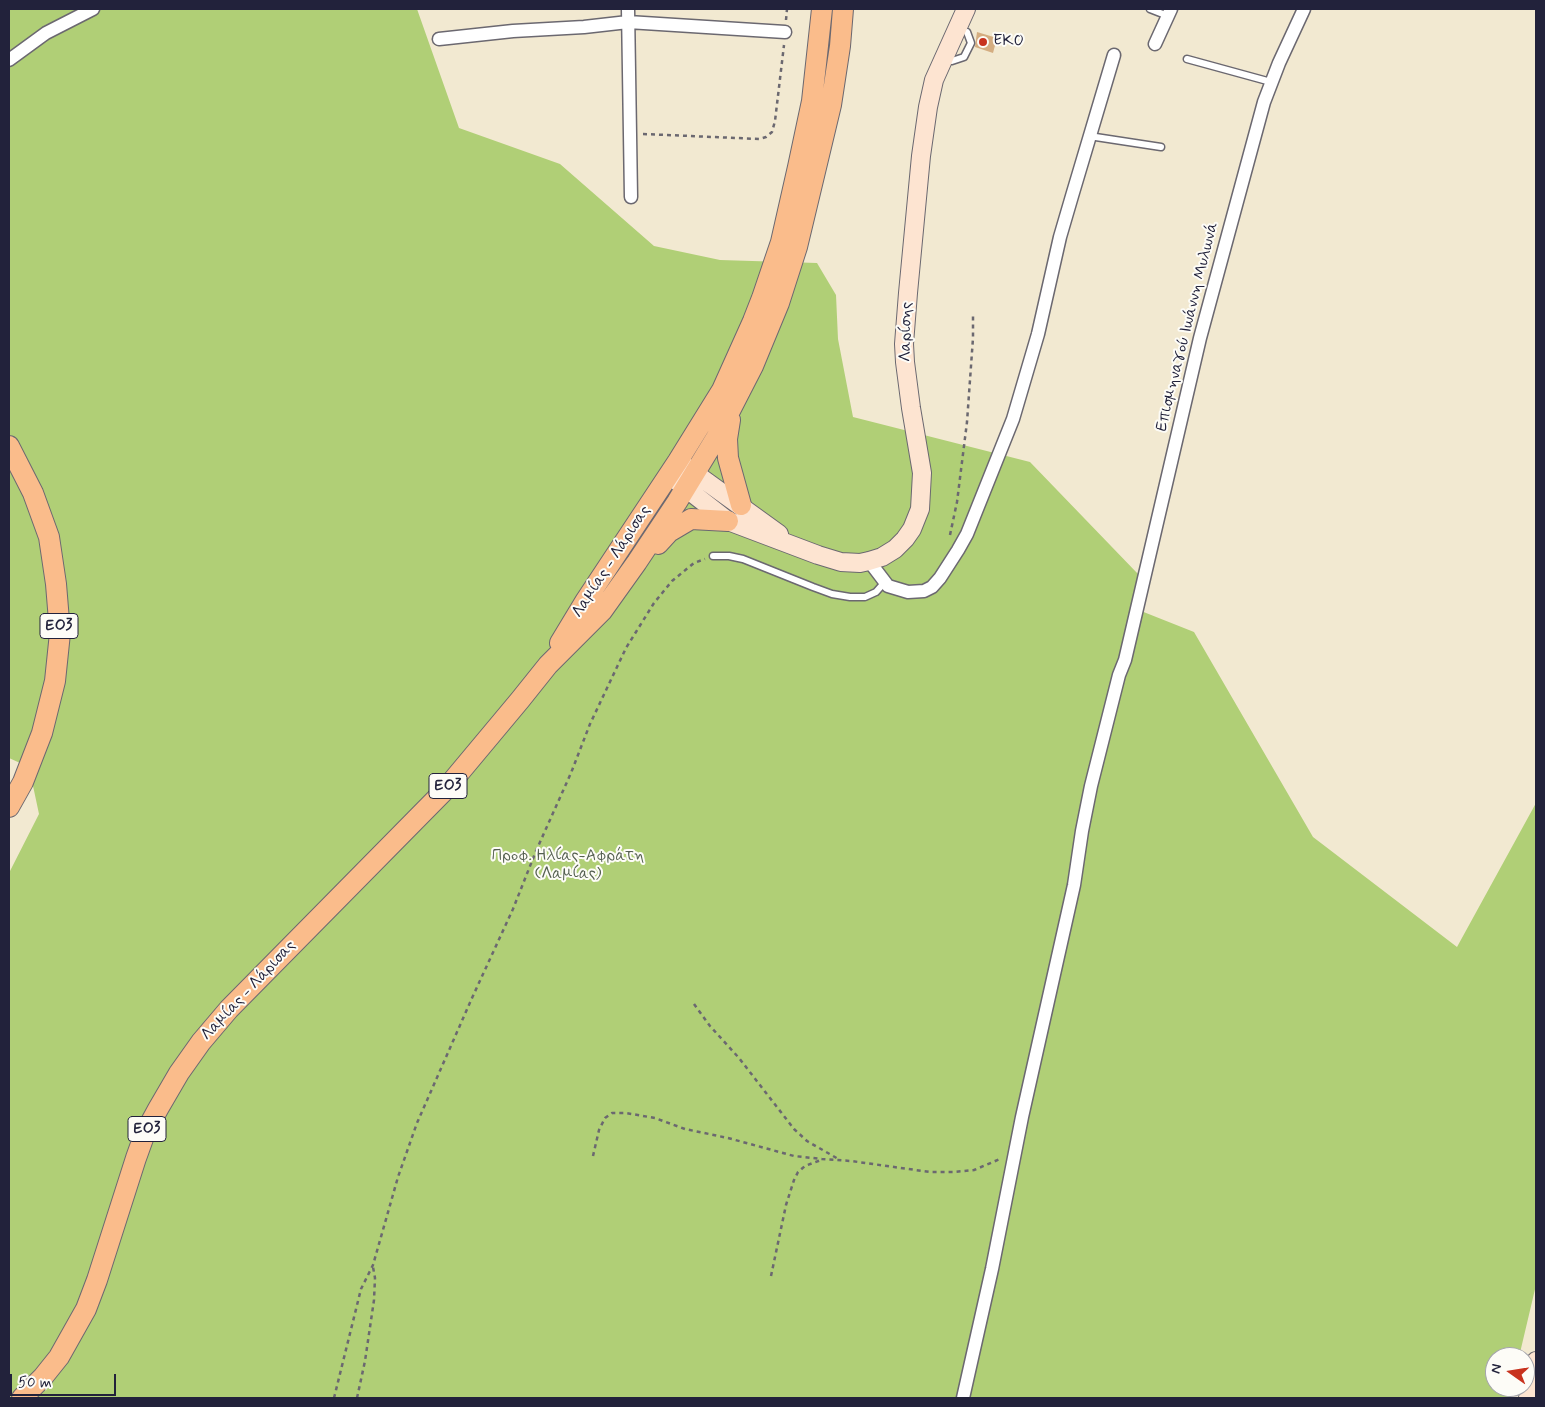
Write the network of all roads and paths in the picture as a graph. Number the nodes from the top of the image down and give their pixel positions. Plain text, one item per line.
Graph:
1 (93, 9) edge
2 (787, 9) edge
3 (822, 9) edge
4 (843, 9) edge
5 (966, 9) edge
6 (1150, 9) edge
7 (1304, 9) edge
8 (1169, 12) edge
9 (628, 15) edge
10 (785, 32) junction
11 (967, 32) dead end
12 (439, 39) dead end
13 (1154, 44) dead end
14 (1114, 55) dead end
15 (1188, 59) dead end
16 (9, 60) edge
17 (952, 61) dead end
18 (1271, 82) junction
19 (629, 134) junction
20 (1090, 136) junction
21 (1161, 147) dead end
22 (631, 197) dead end
23 (973, 313) dead end
24 (737, 399) junction
25 (9, 446) edge
26 (682, 474) junction
27 (741, 505) junction
28 (728, 521) junction
29 (949, 537) dead end
30 (796, 546) junction
31 (713, 556) joint
32 (869, 561) junction
33 (638, 562) junction
34 (884, 583) junction
35 (548, 665) junction
36 (9, 807) edge
37 (694, 1004) dead end
38 (593, 1156) dead end
39 (1013, 1156) junction
40 (822, 1159) junction
41 (841, 1161) junction
42 (373, 1265) junction
43 (771, 1276) dead end
44 (1536, 1361) edge
45 (22, 1398) edge
46 (334, 1398) edge
47 (356, 1398) edge
48 (963, 1398) edge
49 (1528, 1398) edge

1 - 16 street
2 - 10 path
3 - 26 main road
4 - 24 main road
5 - 32 main road, Λαρίσης / ΕΟ3
6 - 8 lane
7 - 18 street, Επισμηναγού Ιωάννη Μυλωνά
8 - 13 street
9 - 10 street
9 - 12 street
9 - 19 street
10 - 19 path
11 - 17 lane
14 - 20 street
15 - 18 lane
18 - 39 street, Επισμηναγού Ιωάννη Μυλωνά
19 - 22 street
20 - 21 lane
20 - 34 street
23 - 29 path
24 - 26 main road
24 - 27 main road
25 - 36 main road, ΕΟ3
26 - 27 main road, Λαρίσης / ΕΟ3
26 - 28 main road, Λαρίσης / ΕΟ3
26 - 33 main road
26 - 35 main road, Λαμίας - Λάρισας / ΕΟ3
27 - 30 main road, Λαρίσης / ΕΟ3
28 - 30 main road, Λαρίσης / ΕΟ3
28 - 33 main road, ΕΟ3
30 - 32 main road, Λαρίσης / ΕΟ3
31 - 34 lane
31 - 42 path
32 - 34 street
33 - 35 main road, Λαμίας - Λάρισας / ΕΟ3
35 - 45 main road, Λαμίας - Λάρισας / ΕΟ3
37 - 41 path
38 - 40 path
39 - 41 path
39 - 48 street, Επισμηναγού Ιωάννη Μυλωνά
40 - 41 path
40 - 43 path
42 - 46 path
42 - 47 path
44 - 49 main road

